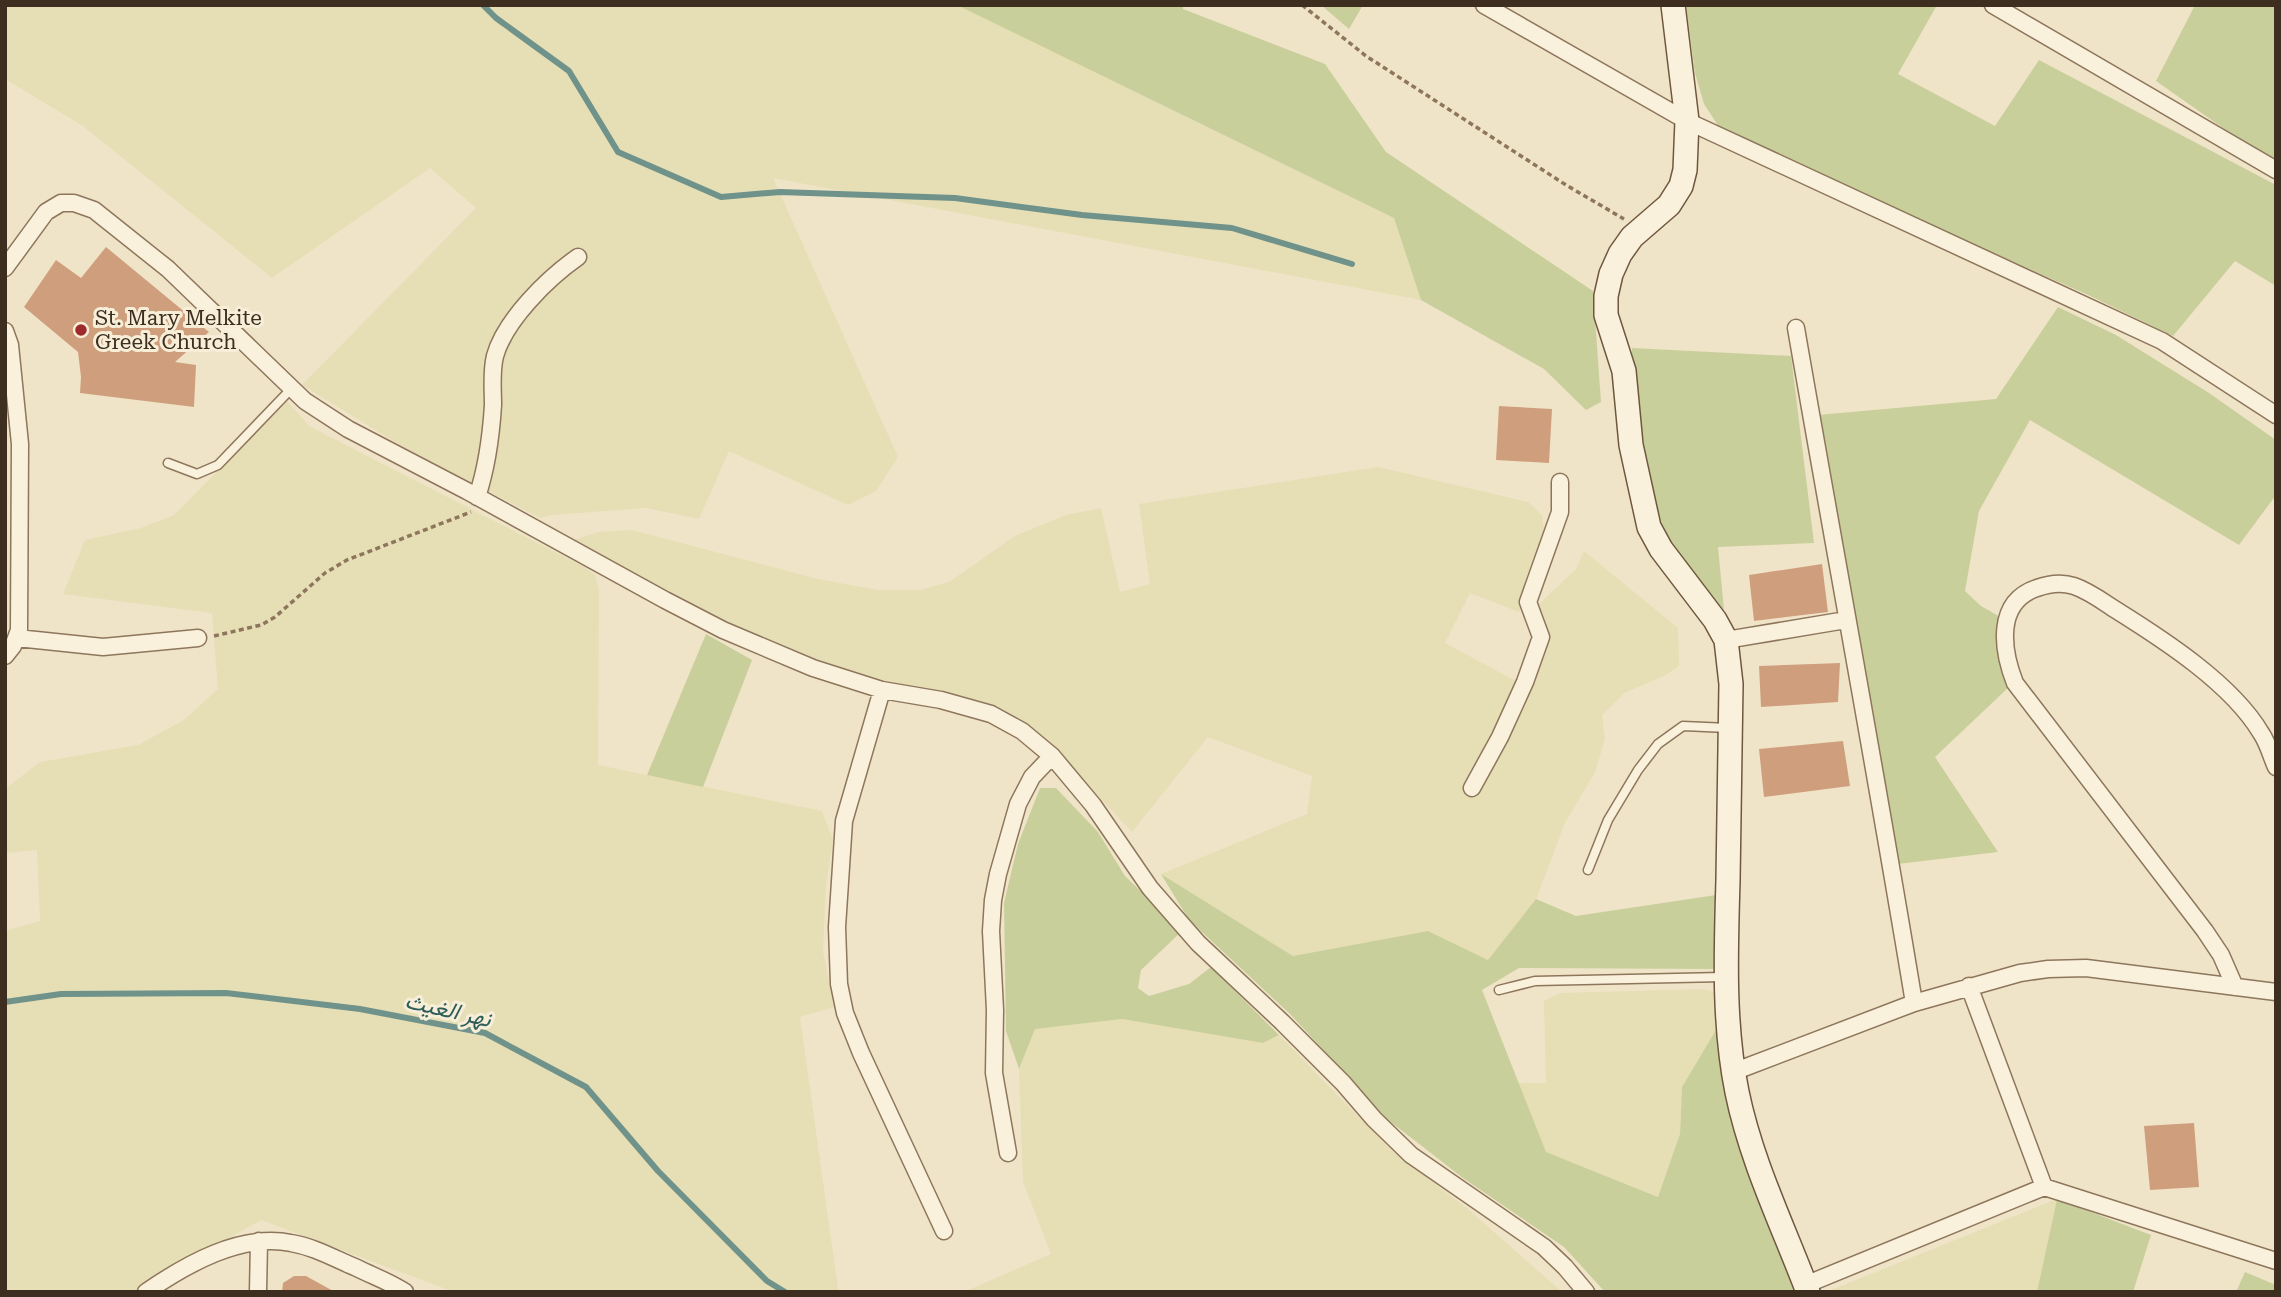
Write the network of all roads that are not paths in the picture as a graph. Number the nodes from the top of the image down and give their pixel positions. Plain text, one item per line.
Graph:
1 (1484, 5) edge
2 (1672, 5) edge
3 (1993, 5) edge
4 (1687, 121) junction
5 (2276, 170) edge
6 (578, 257) dead end
7 (5, 268) edge
8 (1796, 328) dead end
9 (5, 331) edge
10 (292, 388) junction
11 (2276, 415) edge
12 (168, 463) dead end
13 (1560, 482) dead end
14 (484, 500) junction
15 (1846, 620) junction
16 (17, 638) junction
17 (198, 638) road end
18 (1726, 640) junction
19 (5, 656) edge
20 (882, 690) junction
21 (1731, 728) junction
22 (1052, 756) junction
23 (2276, 767) edge
24 (1472, 788) dead end
25 (1588, 870) dead end
26 (1727, 977) junction
27 (1969, 986) junction
28 (2235, 988) junction
29 (1499, 990) dead end
30 (2276, 992) edge
31 (1914, 1003) junction
32 (1733, 1072) junction
33 (1008, 1153) dead end
34 (2044, 1186) junction
35 (944, 1231) dead end
36 (259, 1241) junction
37 (2276, 1261) edge
38 (1806, 1288) edge
39 (146, 1292) edge
40 (258, 1292) edge
41 (405, 1292) edge
42 (1586, 1292) edge

1 - 4 street
2 - 4 street
3 - 5 street
4 - 11 street
4 - 18 street
6 - 14 street
7 - 10 street
8 - 15 street
9 - 16 street
10 - 12 lane
10 - 14 street
13 - 24 street
14 - 20 street
15 - 18 street
15 - 31 street
16 - 17 street
16 - 19 street
18 - 21 street
20 - 22 street
20 - 35 street
21 - 25 lane
21 - 26 street
22 - 33 street
22 - 42 street
23 - 28 street
26 - 29 lane
26 - 32 street
27 - 28 street
27 - 31 street
27 - 34 street
28 - 30 street
31 - 32 street
32 - 38 street
34 - 37 street
34 - 38 street
36 - 39 street
36 - 40 street
36 - 41 street

